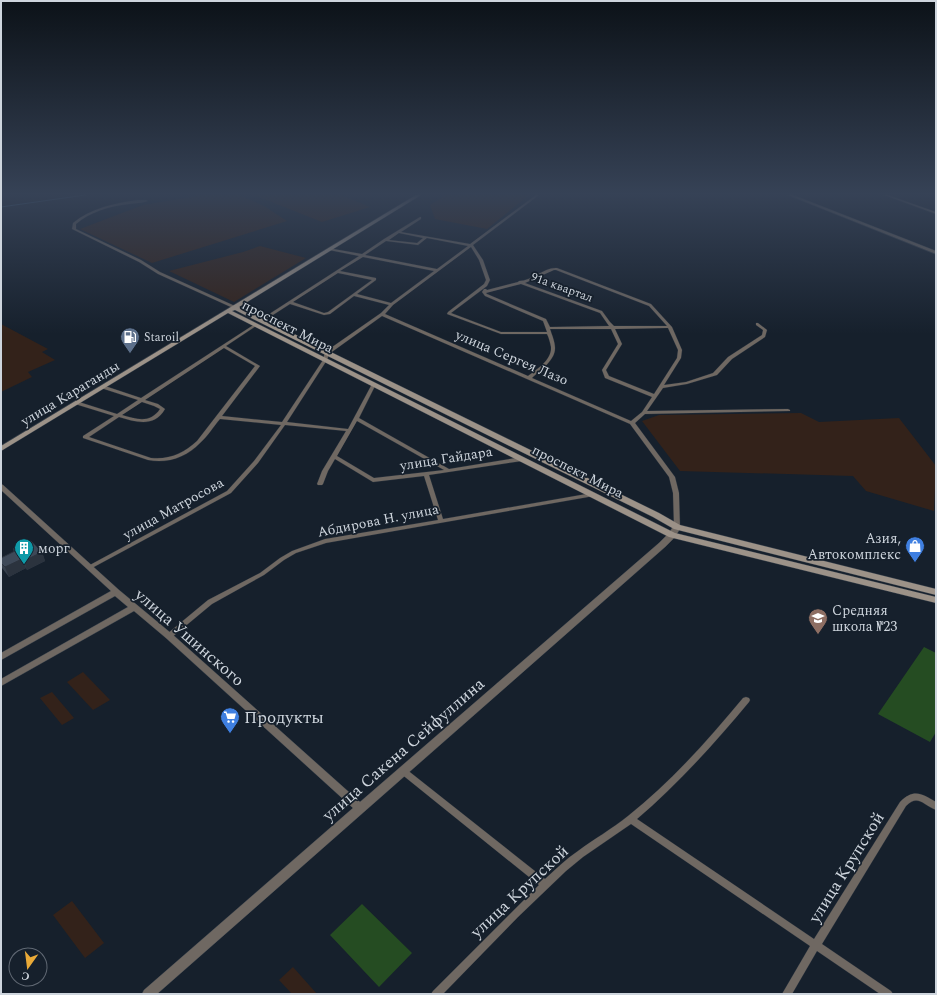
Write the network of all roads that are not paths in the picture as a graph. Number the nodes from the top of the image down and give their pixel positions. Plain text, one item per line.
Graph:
1 (100, 241) edge
2 (342, 241) edge
3 (383, 241) edge
4 (396, 241) edge
5 (421, 241) edge
6 (451, 241) edge
7 (476, 241) edge
8 (907, 241) edge
9 (471, 245) junction
10 (329, 249) junction
11 (936, 253) edge
12 (363, 256) junction
13 (436, 270) junction
14 (338, 272) junction
15 (520, 282) junction
16 (486, 285) junction
17 (484, 292) junction
18 (354, 295) junction
19 (291, 303) junction
20 (392, 304) junction
21 (230, 308) junction
22 (382, 314) junction
23 (258, 323) junction
24 (757, 324) dead end
25 (670, 327) junction
26 (548, 328) junction
27 (613, 328) junction
28 (549, 333) junction
29 (224, 346) junction
30 (326, 357) junction
31 (529, 378) junction
32 (374, 384) junction
33 (102, 387) junction
34 (661, 387) junction
35 (655, 396) junction
36 (141, 400) junction
37 (77, 403) junction
38 (788, 410) dead end
39 (644, 413) junction
40 (117, 416) junction
41 (219, 417) junction
42 (356, 419) junction
43 (632, 423) junction
44 (283, 424) junction
45 (348, 430) junction
46 (1, 449) edge
47 (334, 456) junction
48 (522, 459) junction
49 (447, 469) junction
50 (426, 474) junction
51 (320, 484) dead end
52 (1, 486) edge
53 (592, 495) junction
54 (441, 520) junction
55 (674, 531) junction
56 (90, 566) junction
57 (116, 592) junction
58 (936, 592) edge
59 (936, 600) edge
60 (134, 607) junction
61 (169, 636) junction
62 (1, 657) edge
63 (1, 683) edge
64 (746, 700) dead end
65 (403, 771) junction
66 (936, 806) edge
67 (360, 808) junction
68 (631, 819) junction
69 (546, 885) junction
70 (815, 946) junction
71 (148, 994) edge
72 (436, 994) edge
73 (787, 994) edge
74 (888, 994) edge

1 - 21 street
2 - 10 main road, улица Караганды
3 - 12 street
4 - 5 street
6 - 9 street
7 - 9 street, улица Матросова
8 - 11 street
9 - 13 street, улица Матросова
9 - 16 street
10 - 12 street
10 - 21 main road, улица Караганды
12 - 13 street
12 - 14 street
13 - 20 street, улица Матросова
14 - 18 street
14 - 19 street
15 - 17 street
15 - 25 street, 91а квартал
15 - 27 street, 91а квартал
16 - 17 street
16 - 28 street
17 - 26 street
18 - 19 street
18 - 20 street
19 - 23 street
20 - 22 street, улица Матросова
21 - 23 main road, проспект Мира
21 - 33 main road, улица Караганды
22 - 30 street, улица Матросова
22 - 31 street, улица Сергея Лазо
23 - 29 street
23 - 30 main road, проспект Мира
24 - 34 street
25 - 27 street
25 - 34 street, 91а квартал
26 - 27 street
26 - 28 street
27 - 35 street, 91а квартал
28 - 31 street
29 - 36 street
29 - 41 street
30 - 32 main road, проспект Мира
30 - 44 street, улица Матросова
30 - 55 main road, проспект Мира
31 - 43 street, улица Сергея Лазо
32 - 42 street
32 - 48 main road, проспект Мира
33 - 36 street
33 - 37 main road, улица Караганды
34 - 35 street, 91а квартал
35 - 39 street, 91а квартал
36 - 40 street
36 - 40 street
37 - 40 street
37 - 46 main road, улица Караганды
38 - 39 street
39 - 43 street
40 - 41 street
41 - 44 street
42 - 45 street
42 - 49 street
43 - 55 street, улица Сергея Лазо
44 - 45 street
44 - 56 street, улица Матросова
45 - 47 street
47 - 50 street, улица Гайдара
47 - 51 street
48 - 49 street, улица Гайдара
48 - 53 main road, проспект Мира
49 - 50 street, улица Гайдара
50 - 54 street
52 - 56 street, улица Ушинского
53 - 54 street, Абдирова Н. улица
53 - 55 main road, проспект Мира
54 - 61 street, Абдирова Н. улица
55 - 58 main road, проспект Мира
55 - 59 main road, проспект Мира
55 - 65 street, улица Сакена Сейфуллина
56 - 57 street, улица Ушинского
57 - 60 street, улица Ушинского
57 - 62 street
60 - 61 street, улица Ушинского
60 - 63 street
61 - 67 street, улица Ушинского
64 - 68 street, улица Крупской
65 - 67 street, улица Сакена Сейфуллина
65 - 69 street
66 - 70 street, улица Крупской
67 - 71 street, улица Сакена Сейфуллина
68 - 69 street, улица Крупской
68 - 70 street, улица Крупской
69 - 72 street, улица Крупской
70 - 73 street, улица Крупской
70 - 74 street

